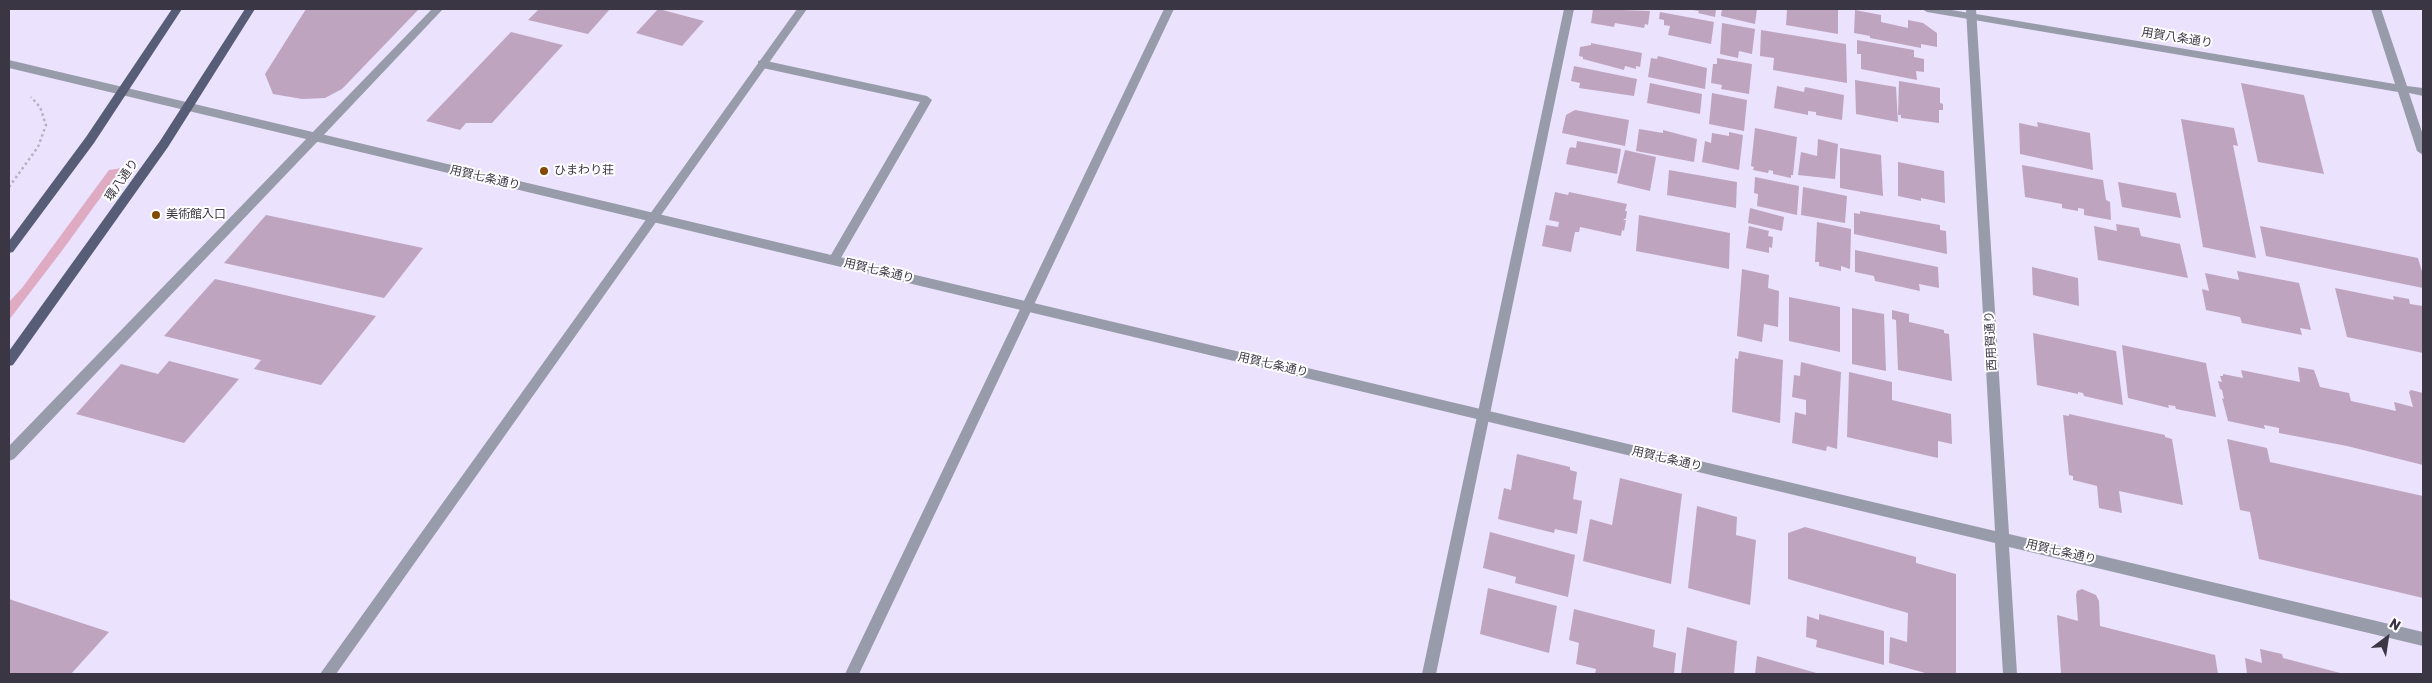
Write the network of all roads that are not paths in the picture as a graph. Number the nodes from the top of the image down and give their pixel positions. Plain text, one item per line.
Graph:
1 (177, 9) edge
2 (250, 9) edge
3 (438, 9) edge
4 (802, 9) edge
5 (1168, 9) edge
6 (1569, 9) edge
7 (1927, 9) edge
8 (2376, 9) edge
9 (1972, 13) edge
10 (9, 64) edge
11 (762, 64) junction
12 (2402, 88) junction
13 (122, 92) junction
14 (2423, 92) edge
15 (189, 107) junction
16 (314, 138) junction
17 (2423, 151) edge
18 (652, 217) junction
19 (9, 249) edge
20 (834, 260) junction
21 (1026, 306) junction
22 (9, 361) edge
23 (1484, 415) junction
24 (9, 455) edge
25 (2003, 539) junction
26 (2423, 639) edge
27 (327, 674) edge
28 (852, 674) edge
29 (1429, 674) edge
30 (2010, 674) edge

1 - 13 main road
2 - 15 main road, 環八通り
3 - 16 street
4 - 11 street
5 - 21 street
6 - 23 street
7 - 9 street, 用賀八条通り
8 - 12 street
9 - 12 street, 用賀八条通り
9 - 25 street, 西用賀通り
10 - 13 street, 用賀七条通り
11 - 18 street
11 - 20 street
12 - 14 street, 用賀八条通り
12 - 17 street
13 - 15 street, 用賀七条通り
13 - 19 main road
15 - 16 street, 用賀七条通り
15 - 22 main road, 環八通り
16 - 18 street, 用賀七条通り
16 - 24 street
18 - 20 street, 用賀七条通り
18 - 27 street
20 - 21 street, 用賀七条通り
21 - 23 street, 用賀七条通り
21 - 28 street
23 - 25 street, 用賀七条通り
23 - 29 street
25 - 26 street, 用賀七条通り
25 - 30 street, 西用賀通り

